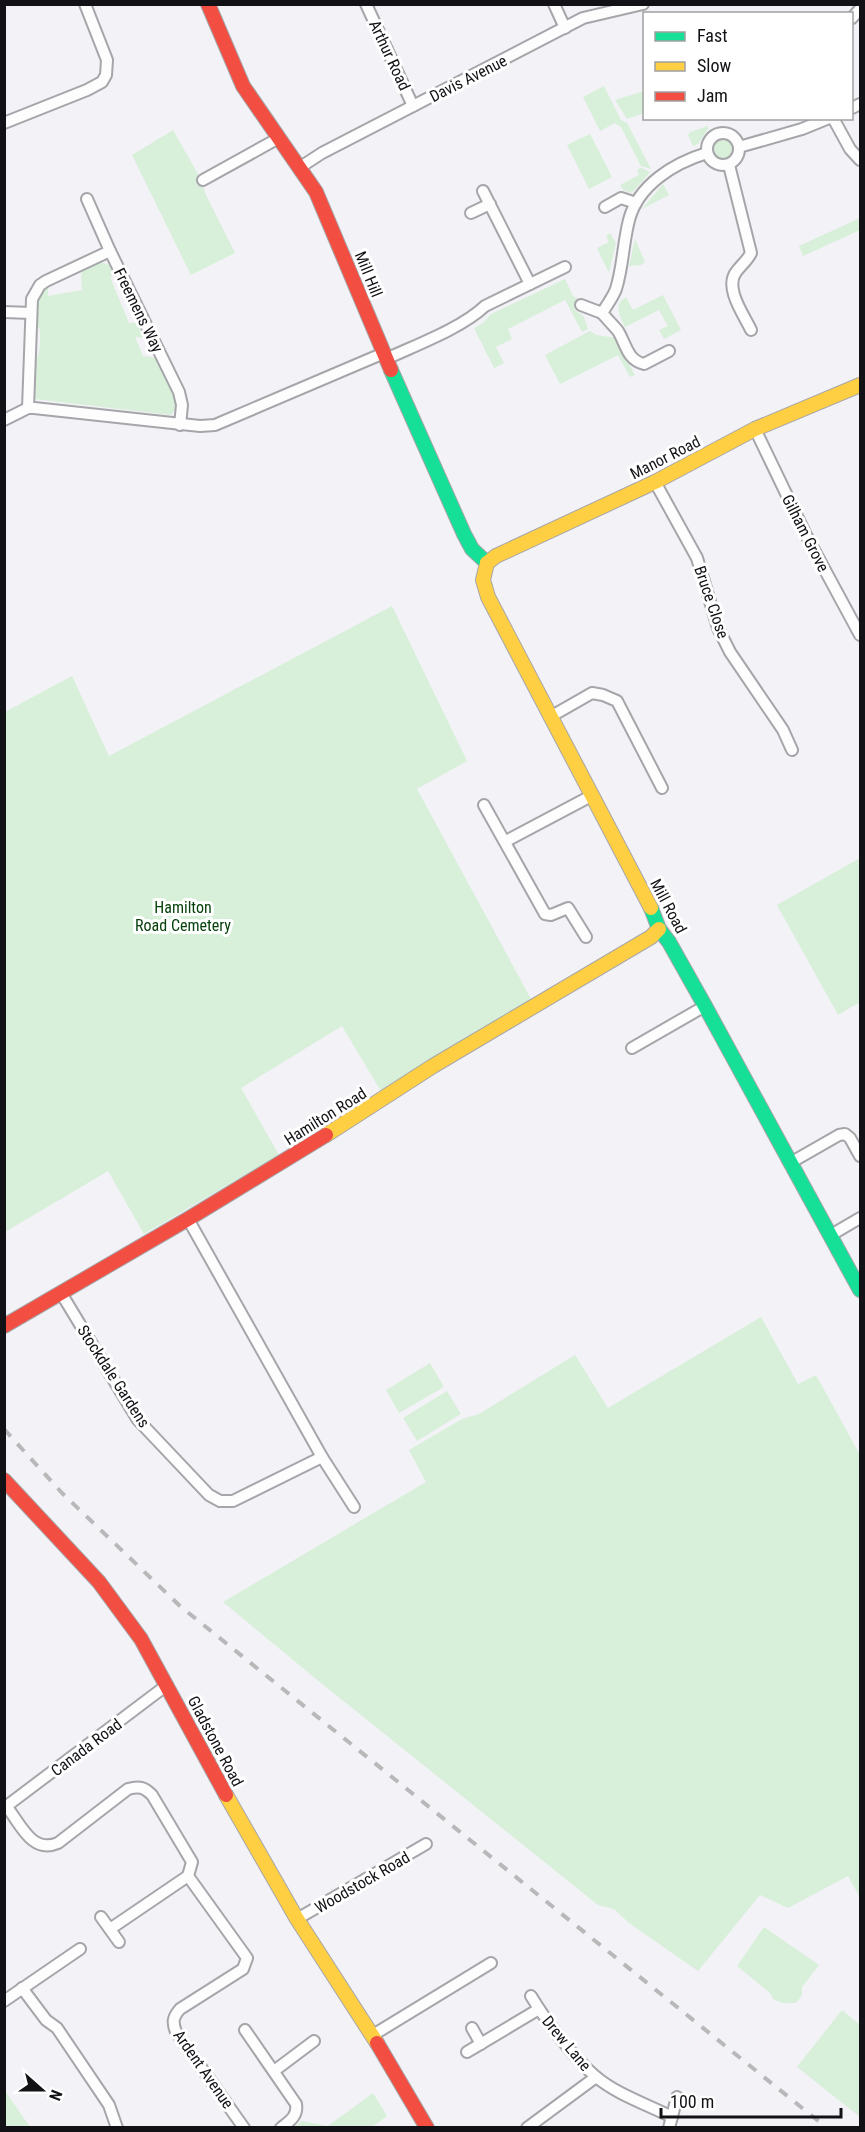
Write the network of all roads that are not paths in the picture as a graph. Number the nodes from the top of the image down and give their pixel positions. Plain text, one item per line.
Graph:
1 (85, 4) edge
2 (208, 4) edge
3 (366, 4) edge
4 (554, 4) edge
5 (643, 4) edge
6 (565, 28) junction
7 (413, 106) junction
8 (821, 120) edge
9 (832, 120) edge
10 (4, 123) edge
11 (800, 124) edge
12 (278, 139) junction
13 (738, 147) junction
14 (707, 153) junction
15 (861, 160) edge
16 (729, 165) junction
17 (299, 168) junction
18 (203, 180) dead end
19 (483, 191) dead end
20 (87, 199) dead end
21 (636, 203) junction
22 (490, 204) junction
23 (605, 207) dead end
24 (471, 213) dead end
25 (110, 251) junction
26 (565, 267) dead end
27 (530, 284) junction
28 (581, 305) dead end
29 (4, 312) edge
30 (31, 313) junction
31 (602, 313) junction
32 (751, 330) dead end
33 (669, 351) dead end
34 (385, 356) junction
35 (861, 385) edge
36 (28, 408) junction
37 (4, 420) edge
38 (180, 425) junction
39 (755, 429) junction
40 (655, 482) junction
41 (487, 563) junction
42 (861, 635) edge
43 (549, 717) junction
44 (792, 750) dead end
45 (662, 788) dead end
46 (591, 796) junction
47 (484, 805) dead end
48 (506, 841) junction
49 (659, 929) junction
50 (586, 937) dead end
51 (705, 1006) junction
52 (632, 1048) dead end
53 (861, 1156) edge
54 (790, 1163) junction
55 (861, 1218) edge
56 (188, 1219) junction
57 (831, 1235) junction
58 (861, 1290) edge
59 (62, 1293) junction
60 (4, 1326) edge
61 (321, 1457) junction
62 (4, 1480) edge
63 (354, 1506) dead end
64 (167, 1685) junction
65 (6, 1807) edge
66 (426, 1844) dead end
67 (189, 1876) junction
68 (101, 1917) dead end
69 (297, 1919) junction
70 (110, 1929) junction
71 (119, 1942) dead end
72 (80, 1949) dead end
73 (491, 1963) dead end
74 (22, 1988) junction
75 (531, 1996) dead end
76 (4, 2001) edge
77 (539, 2008) junction
78 (472, 2028) dead end
79 (245, 2030) dead end
80 (373, 2035) junction
81 (314, 2042) dead end
82 (481, 2044) junction
83 (467, 2052) dead end
84 (274, 2071) junction
85 (596, 2077) junction
86 (677, 2097) dead end
87 (671, 2122) edge
88 (117, 2127) edge
89 (244, 2127) edge
90 (281, 2127) edge
91 (427, 2127) edge
92 (527, 2127) edge

1 - 10 street
2 - 12 street, Mill Hill
3 - 7 street, Arthur Road
4 - 6 street
5 - 6 street, Davis Avenue
6 - 7 street, Davis Avenue
7 - 17 street, Davis Avenue
8 - 11 street
9 - 15 street
11 - 13 street
12 - 17 street, Mill Hill
12 - 18 street
13 - 14 street
13 - 16 street
14 - 16 street
14 - 21 street
16 - 32 street
17 - 34 street, Mill Hill
19 - 22 street
20 - 25 street
21 - 23 street
21 - 31 street
22 - 24 street
22 - 27 street
25 - 30 street, Freemens Way
25 - 38 street, Freemens Way
26 - 27 street
27 - 34 street
28 - 31 street
29 - 30 street
30 - 36 street, Freemens Way
31 - 33 street
34 - 38 street
34 - 41 street, Mill Hill
35 - 39 street, Manor Road
36 - 37 street
36 - 38 street
39 - 40 street, Manor Road
39 - 42 street, Gilham Grove
40 - 41 street, Manor Road
40 - 44 street, Bruce Close
41 - 43 street, Mill Road
43 - 45 street
43 - 46 street, Mill Road
46 - 48 street
46 - 49 street, Mill Road
47 - 48 street
48 - 50 street
49 - 51 street, Mill Road
49 - 56 street, Hamilton Road
51 - 52 street
51 - 54 street, Mill Road
53 - 54 street
54 - 57 street, Mill Road
55 - 57 street
56 - 59 street, Hamilton Road
56 - 61 street
57 - 58 street, Mill Road
59 - 60 street, Hamilton Road
59 - 61 street, Stockdale Gardens
61 - 63 street
62 - 64 street, Gladstone Road
64 - 65 street, Canada Road
64 - 69 street, Gladstone Road
65 - 67 street, Ardent Avenue
66 - 69 street, Woodstock Road
67 - 70 street
67 - 89 street, Ardent Avenue
68 - 70 street
69 - 80 street, Gladstone Road
70 - 71 street
72 - 74 street
73 - 80 street
74 - 76 street
74 - 88 street
75 - 77 street, Drew Lane
77 - 82 street
77 - 85 street, Drew Lane
78 - 82 street
79 - 84 street
80 - 91 street, Gladstone Road
81 - 84 street
82 - 83 street
84 - 90 street
85 - 87 street, Drew Lane
85 - 92 street
86 - 87 street

